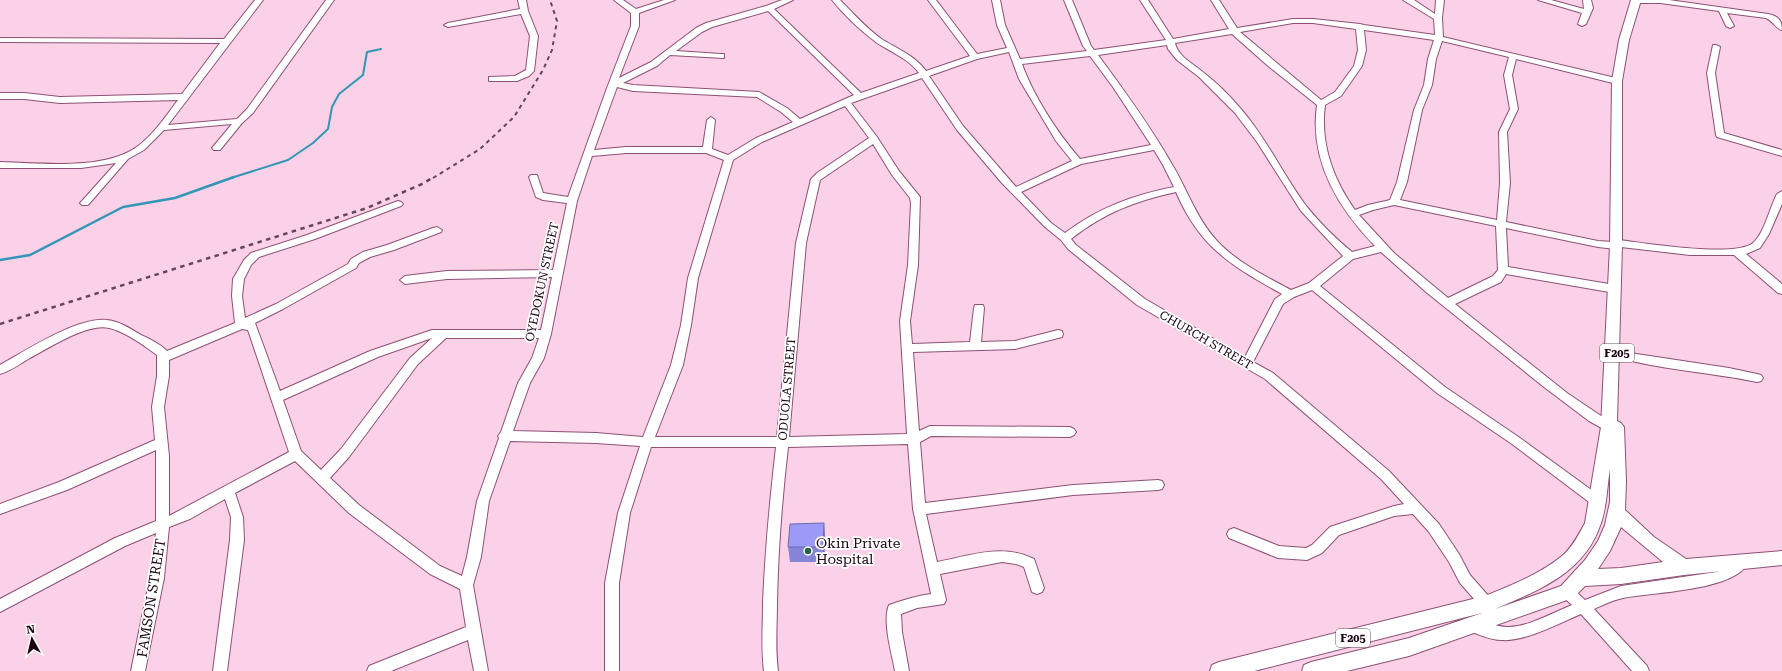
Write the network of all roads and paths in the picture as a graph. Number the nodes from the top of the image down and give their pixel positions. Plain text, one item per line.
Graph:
1 (259, 0) edge
2 (330, 0) edge
3 (522, 0) edge
4 (618, 0) edge
5 (671, 0) edge
6 (789, 0) edge
7 (836, 0) edge
8 (932, 0) edge
9 (996, 0) edge
10 (1068, 0) edge
11 (1144, 0) edge
12 (1215, 0) edge
13 (1407, 0) edge
14 (1440, 0) edge
15 (1542, 0) edge
16 (1587, 0) edge
17 (1639, 0) edge
18 (769, 8) junction
19 (1722, 10) junction
20 (524, 11) junction
21 (635, 12) junction
22 (1586, 12) junction
23 (1438, 18) junction
24 (1582, 24) dead end
25 (448, 25) dead end
26 (1360, 26) junction
27 (1730, 26) dead end
28 (1782, 28) edge
29 (1235, 32) junction
30 (1439, 38) junction
31 (0, 40) edge
32 (226, 40) junction
33 (1171, 42) junction
34 (1716, 46) dead end
35 (1011, 49) junction
36 (670, 53) junction
37 (1094, 54) junction
38 (721, 56) dead end
39 (1513, 56) junction
40 (975, 57) junction
41 (1018, 62) junction
42 (924, 75) junction
43 (492, 78) dead end
44 (1617, 81) junction
45 (613, 86) junction
46 (0, 96) edge
47 (860, 96) junction
48 (184, 97) junction
49 (846, 102) junction
50 (1322, 104) junction
51 (712, 120) dead end
52 (239, 121) junction
53 (799, 123) junction
54 (161, 128) junction
55 (874, 139) junction
56 (1155, 147) junction
57 (217, 148) dead end
58 (707, 150) junction
59 (589, 153) junction
60 (1782, 153) edge
61 (125, 157) junction
62 (729, 159) junction
63 (1078, 162) junction
64 (0, 164) edge
65 (1619, 167) junction
66 (534, 177) dead end
67 (1178, 189) junction
68 (1015, 191) junction
69 (1782, 194) edge
70 (572, 201) junction
71 (1394, 202) junction
72 (84, 203) dead end
73 (398, 204) dead end
74 (1353, 214) junction
75 (1501, 225) junction
76 (437, 230) dead end
77 (1065, 238) junction
78 (1618, 245) junction
79 (1382, 248) junction
80 (1737, 252) junction
81 (1350, 256) junction
82 (1503, 270) junction
83 (558, 273) junction
84 (405, 280) dead end
85 (1313, 286) junction
86 (1615, 289) junction
87 (1782, 290) edge
88 (1290, 294) junction
89 (1447, 303) junction
90 (979, 308) dead end
91 (242, 325) junction
92 (445, 333) junction
93 (546, 334) junction
94 (1058, 334) dead end
95 (975, 345) junction
96 (908, 348) junction
97 (1617, 353) junction
98 (164, 357) junction
99 (1247, 363) junction
100 (0, 370) edge
101 (1757, 378) dead end
102 (278, 397) junction
103 (1609, 427) junction
104 (1070, 432) dead end
105 (504, 436) junction
106 (914, 440) junction
107 (647, 442) junction
108 (783, 442) junction
109 (161, 443) junction
110 (296, 454) junction
111 (321, 479) junction
112 (1158, 485) dead end
113 (228, 490) junction
114 (1597, 501) junction
115 (1414, 508) junction
116 (0, 509) edge
117 (919, 509) junction
118 (1616, 512) junction
119 (162, 525) junction
120 (1234, 534) dead end
121 (1781, 560) edge
122 (1741, 563) junction
123 (1684, 567) junction
124 (933, 569) junction
125 (1582, 578) junction
126 (466, 585) junction
127 (1037, 588) dead end
128 (1567, 592) junction
129 (1488, 604) junction
130 (0, 606) edge
131 (1584, 608) junction
132 (1472, 625) junction
133 (1399, 626) junction
134 (474, 631) junction
135 (1409, 647) junction
136 (138, 671) edge
137 (220, 671) edge
138 (374, 671) edge
139 (481, 671) edge
140 (612, 671) edge
141 (771, 671) edge
142 (902, 671) edge
143 (1219, 671) edge
144 (1311, 671) edge
145 (1642, 671) edge

1 - 32 street
2 - 52 street
3 - 20 street
4 - 21 street
5 - 21 street
6 - 18 street
7 - 42 street, CHURCH STREET
8 - 40 street
9 - 35 street
10 - 37 street
11 - 33 street
12 - 29 street
13 - 23 street
14 - 23 street
15 - 22 street
16 - 22 street
17 - 19 street
17 - 44 main road, F205
17 - 65 main road, F205
18 - 36 street
18 - 47 street
19 - 27 street
19 - 28 street
20 - 25 street
20 - 43 street
21 - 45 street, OYEDOKUN STREET
22 - 24 street
23 - 30 street
26 - 29 street
26 - 30 street
26 - 50 street
29 - 33 street
29 - 50 street
30 - 39 street
30 - 71 street
31 - 32 street
32 - 48 street
33 - 37 street
33 - 81 street
34 - 60 street
35 - 40 street
35 - 41 street
36 - 38 street
36 - 45 street
37 - 41 street
37 - 56 street
39 - 44 street
39 - 75 street
40 - 42 street
41 - 63 street
42 - 47 street
42 - 68 street, CHURCH STREET
44 - 65 main road, F205
45 - 53 street
45 - 59 street, OYEDOKUN STREET
46 - 48 street
47 - 49 street
48 - 54 street
49 - 53 street
49 - 55 street
50 - 74 street
51 - 58 street
52 - 54 street
52 - 57 street
53 - 62 street
54 - 61 street
55 - 96 street
55 - 108 street, ODUOLA STREET
56 - 63 street
56 - 67 street
58 - 59 street
58 - 62 street
59 - 70 street, OYEDOKUN STREET
61 - 64 street
61 - 72 street
62 - 107 street
63 - 68 street
65 - 78 main road, F205
66 - 70 street
67 - 77 street
67 - 88 street
68 - 77 street, CHURCH STREET
69 - 80 street
70 - 83 street, OYEDOKUN STREET
71 - 74 street
71 - 75 street
73 - 91 street
74 - 79 street
75 - 78 street
75 - 82 street
76 - 91 street
77 - 99 street, CHURCH STREET
78 - 80 street
78 - 86 main road, F205
78 - 97 main road, F205
79 - 81 street
79 - 89 street
80 - 87 street
81 - 85 street
82 - 86 street
82 - 89 street
83 - 84 street
83 - 93 street, OYEDOKUN STREET
85 - 88 street
85 - 114 street
86 - 103 main road, F205
88 - 99 street
89 - 103 street
90 - 95 street
91 - 98 street
91 - 102 street
92 - 93 street
92 - 102 street
92 - 111 street
93 - 105 street, OYEDOKUN STREET
94 - 95 street
95 - 96 street
96 - 106 street
97 - 101 street
97 - 118 main road, F205
98 - 100 street
98 - 109 street, FAMSON STREET
99 - 115 street, CHURCH STREET
102 - 110 street
103 - 114 main road, F205
104 - 106 street
105 - 107 street
105 - 126 street, OYEDOKUN STREET
106 - 108 street
106 - 117 street
107 - 108 street
107 - 140 street
108 - 141 street, ODUOLA STREET
109 - 116 street
109 - 119 street, FAMSON STREET
110 - 111 street
110 - 113 street
111 - 126 street
112 - 117 street
113 - 119 street
113 - 137 street
114 - 129 main road, F205
115 - 120 street
115 - 129 street, CHURCH STREET
117 - 124 street
118 - 123 main road
118 - 125 main road, F205
119 - 130 street
119 - 136 street, FAMSON STREET
121 - 122 main road
122 - 123 main road
122 - 131 street
123 - 125 main road
124 - 127 street
124 - 142 street
125 - 128 main road, F205
126 - 134 street, OYEDOKUN STREET
128 - 131 street
128 - 132 main road, F205
129 - 133 main road, F205
131 - 132 street
131 - 145 street
132 - 135 main road, F205
133 - 135 main road
133 - 143 main road, F205
134 - 138 street
134 - 139 street, OYEDOKUN STREET
135 - 144 main road, F205

